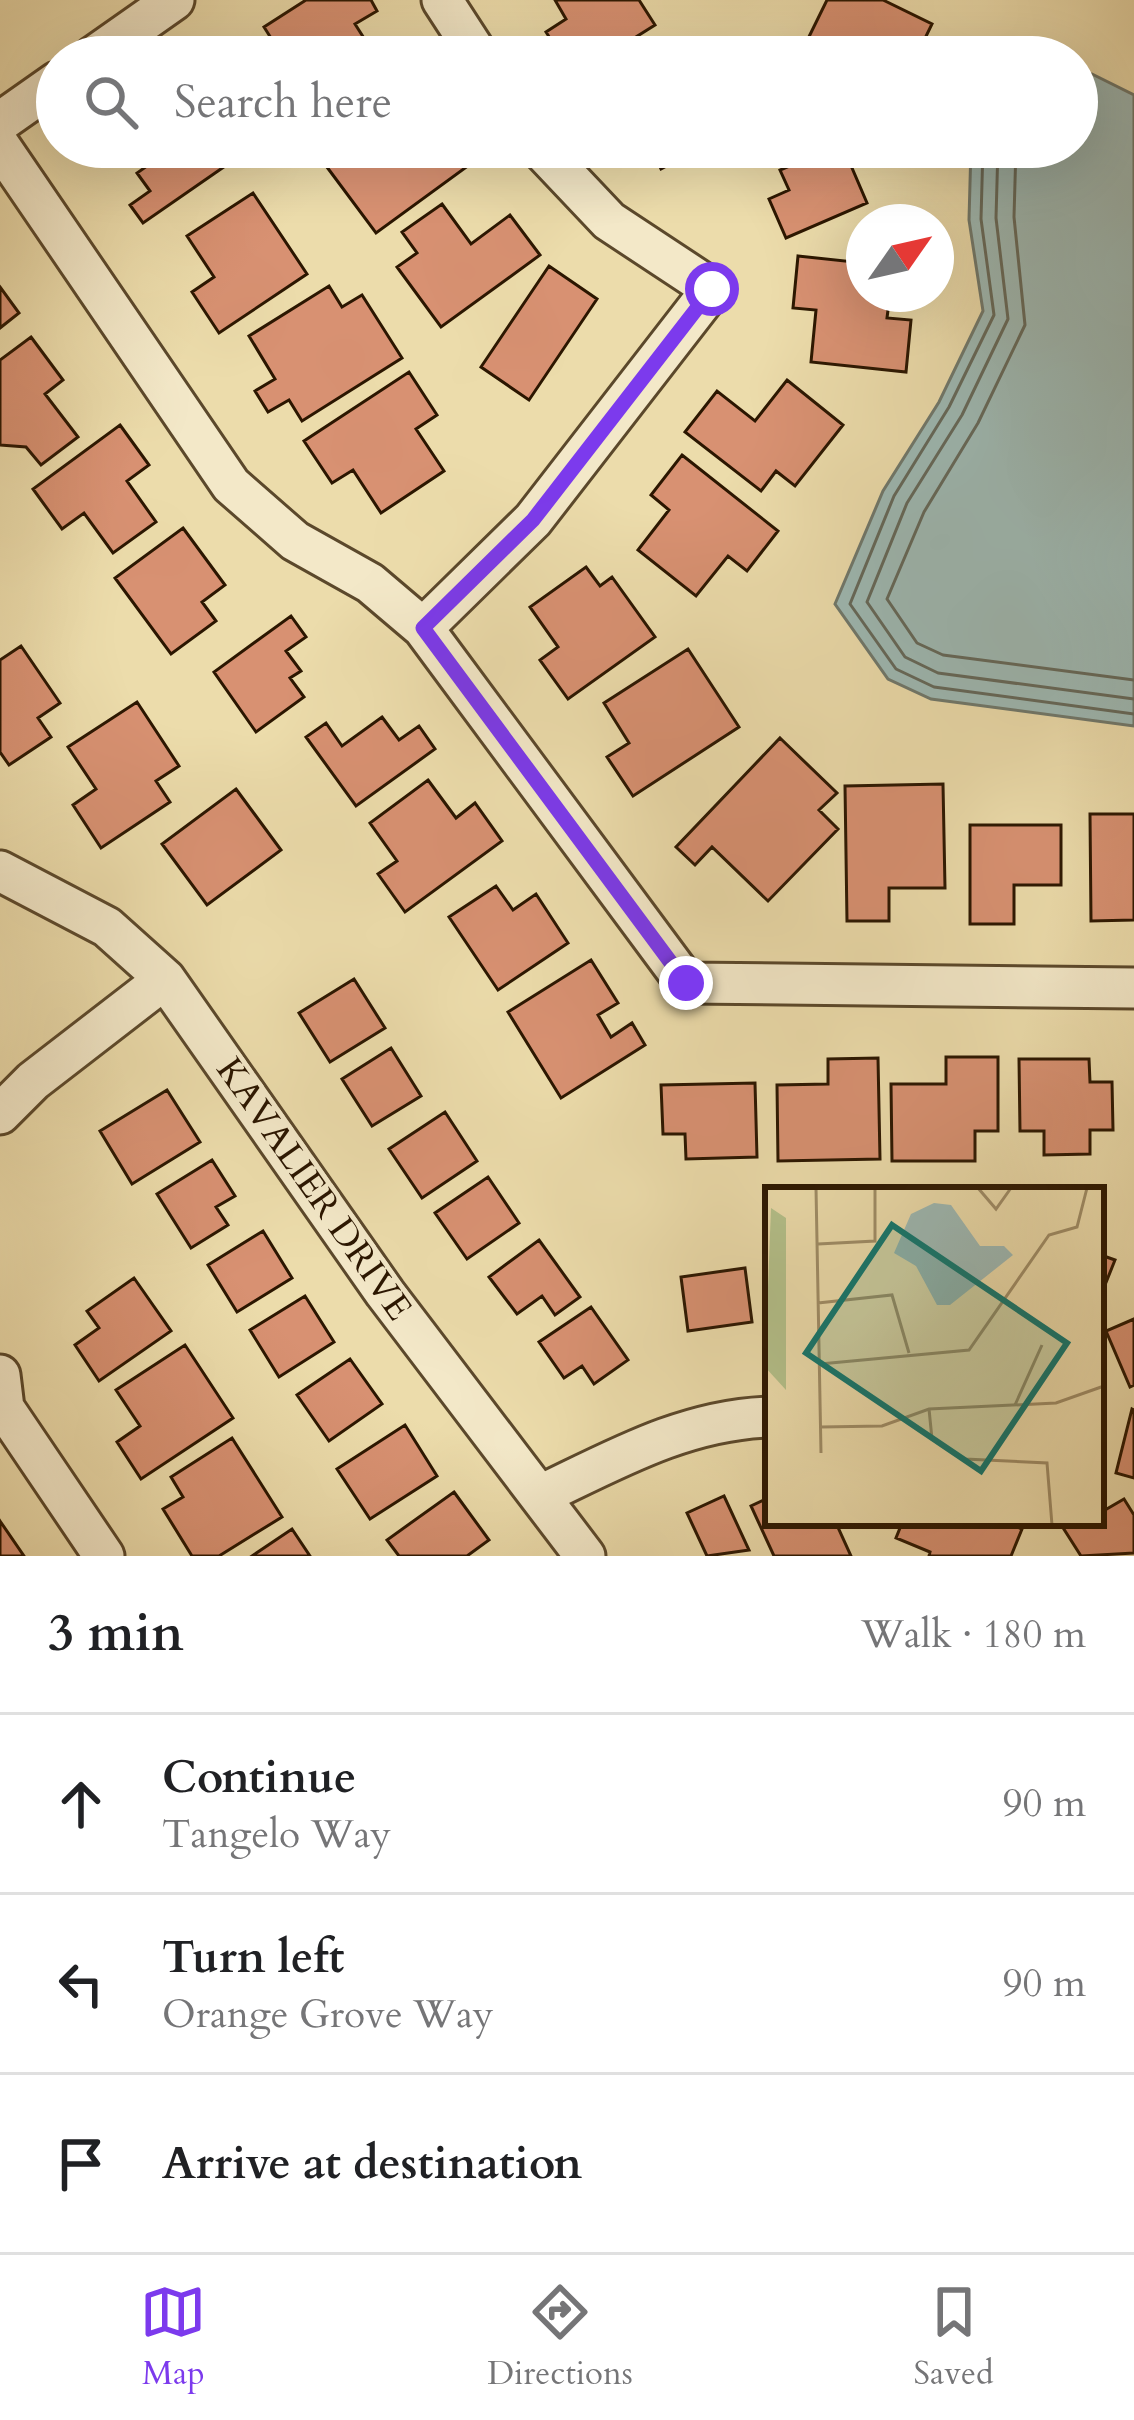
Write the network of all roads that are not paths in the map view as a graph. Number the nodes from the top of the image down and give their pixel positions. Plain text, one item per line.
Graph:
1 (174, 0) edge
2 (442, 0) edge
3 (123, 36) edge
4 (465, 36) edge
5 (36, 97) edge
6 (0, 122) edge
7 (0, 146) edge
8 (559, 168) edge
9 (423, 628) junction
10 (0, 871) edge
11 (165, 979) junction
12 (1134, 988) edge
13 (0, 1114) edge
14 (1, 1398) edge
15 (765, 1417) edge
16 (543, 1495) junction
17 (104, 1556) edge
18 (585, 1556) edge

1 - 3 street
2 - 4 street
5 - 6 street
7 - 9 street
8 - 9 street
9 - 12 street
10 - 11 street, KAVALIER DRIVE
11 - 13 street
11 - 16 street, KAVALIER DRIVE
14 - 17 street
15 - 16 street
16 - 18 street, KAVALIER DRIVE

